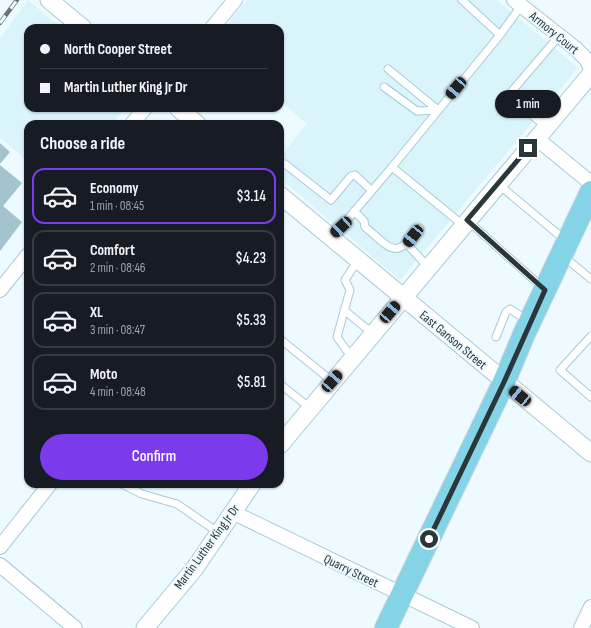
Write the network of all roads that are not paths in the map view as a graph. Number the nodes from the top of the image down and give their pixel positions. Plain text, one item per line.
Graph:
1 (49, 0) edge
2 (235, 0) edge
3 (462, 0) edge
4 (517, 3) edge
5 (78, 24) edge
6 (215, 24) edge
7 (500, 35) junction
8 (560, 36) junction
9 (591, 68) edge
10 (388, 69) dead end
11 (591, 74) edge
12 (384, 87) dead end
13 (438, 110) junction
14 (142, 112) edge
15 (183, 112) edge
16 (135, 120) edge
17 (192, 120) edge
18 (541, 132) junction
19 (285, 164) dead end
20 (392, 167) junction
21 (498, 184) junction
22 (591, 184) edge
23 (371, 190) junction
24 (591, 192) edge
25 (284, 198) edge
26 (354, 211) junction
27 (465, 223) junction
28 (420, 228) dead end
29 (330, 237) junction
30 (407, 244) junction
31 (565, 248) junction
32 (24, 260) edge
33 (358, 260) junction
34 (428, 266) junction
35 (591, 279) edge
36 (0, 290) edge
37 (545, 290) junction
38 (402, 297) junction
39 (344, 310) junction
40 (529, 323) junction
41 (372, 333) junction
42 (591, 336) edge
43 (496, 337) dead end
44 (284, 342) edge
45 (352, 358) junction
46 (332, 381) junction
47 (504, 382) junction
48 (284, 387) edge
49 (591, 397) edge
50 (310, 408) junction
51 (284, 440) edge
52 (591, 453) edge
53 (47, 488) edge
54 (130, 488) edge
55 (249, 488) edge
56 (232, 512) junction
57 (219, 533) junction
58 (0, 547) edge
59 (0, 566) edge
60 (402, 595) junction
61 (591, 607) edge
62 (75, 628) edge
63 (145, 628) edge
64 (386, 628) edge
65 (472, 628) edge
66 (581, 628) edge

1 - 5 street
2 - 6 street
3 - 7 lane
4 - 7 lane
4 - 8 street, Armory Court
7 - 13 lane
8 - 9 street, Armory Court
8 - 18 lane
10 - 13 lane
11 - 18 street
12 - 13 lane
13 - 20 lane
14 - 16 street
15 - 17 street
18 - 21 street
18 - 22 street
19 - 23 lane
20 - 23 lane
20 - 27 lane
21 - 27 street
21 - 31 lane
23 - 26 lane
24 - 31 main road
25 - 29 street, East Ganson Street
26 - 29 lane
26 - 30 lane
27 - 34 street
27 - 37 lane
28 - 30 lane
29 - 33 street, East Ganson Street
30 - 34 lane
31 - 35 lane
31 - 37 main road
32 - 36 street
33 - 38 street, East Ganson Street
33 - 39 lane
34 - 38 street
37 - 40 main road
38 - 41 street
38 - 47 street, East Ganson Street
39 - 41 lane
39 - 45 lane
40 - 43 lane
40 - 47 main road
41 - 45 street
42 - 49 lane
44 - 46 lane
45 - 46 street
46 - 50 street
47 - 52 street, East Ganson Street
47 - 60 main road
48 - 50 lane
50 - 51 street
53 - 58 street
54 - 57 lane
55 - 56 street, Martin Luther King Jr Dr
56 - 57 street, Martin Luther King Jr Dr
56 - 60 street, Quarry Street
57 - 63 street, Martin Luther King Jr Dr
59 - 62 street
60 - 64 main road
60 - 65 street, Quarry Street
61 - 66 street

